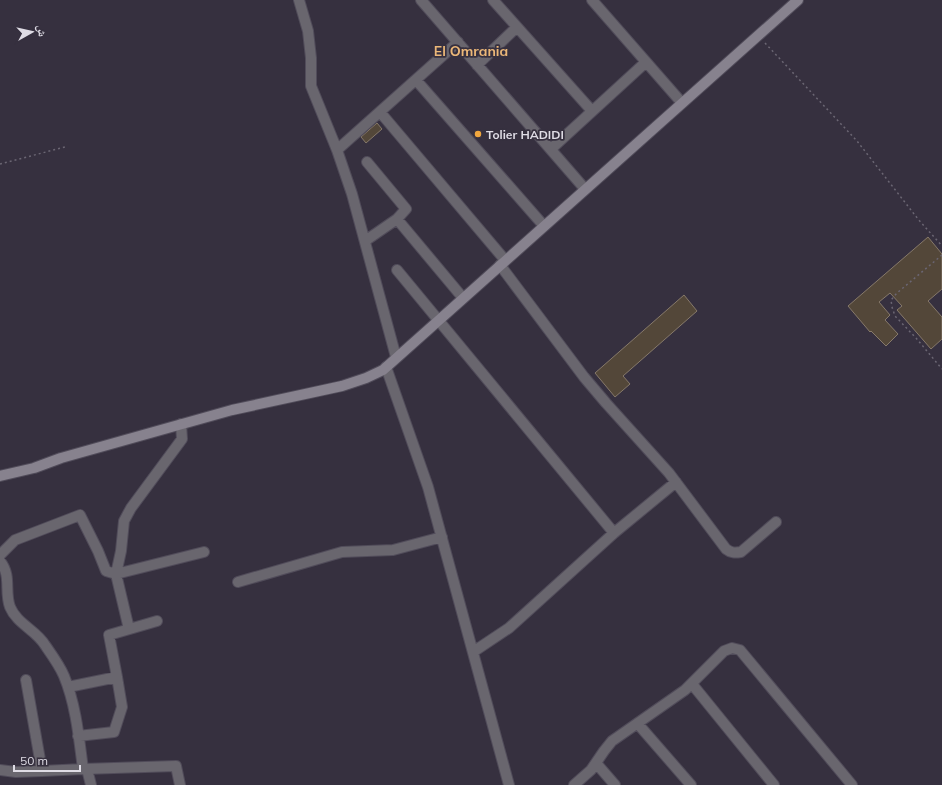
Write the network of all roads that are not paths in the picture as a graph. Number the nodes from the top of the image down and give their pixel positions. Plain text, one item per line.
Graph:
1 (299, 0) edge
2 (421, 0) edge
3 (493, 0) edge
4 (592, 0) edge
5 (798, 0) edge
6 (518, 27) junction
7 (458, 42) junction
8 (646, 62) junction
9 (478, 65) junction
10 (416, 80) junction
11 (682, 103) junction
12 (592, 111) junction
13 (380, 112) junction
14 (337, 150) junction
15 (551, 150) junction
16 (367, 162) dead end
17 (585, 189) junction
18 (397, 219) junction
19 (544, 226) junction
20 (365, 241) junction
21 (503, 262) junction
22 (397, 270) dead end
23 (462, 298) junction
24 (438, 320) junction
25 (396, 357) junction
26 (386, 367) junction
27 (181, 424) junction
28 (0, 476) edge
29 (676, 482) junction
30 (776, 522) dead end
31 (614, 533) junction
32 (442, 537) junction
33 (204, 552) dead end
34 (0, 556) edge
35 (0, 561) edge
36 (116, 574) junction
37 (238, 582) dead end
38 (157, 621) dead end
39 (129, 629) junction
40 (473, 652) junction
41 (117, 677) junction
42 (26, 680) dead end
43 (692, 684) junction
44 (68, 687) junction
45 (638, 724) junction
46 (78, 736) junction
47 (596, 763) junction
48 (85, 769) junction
49 (0, 770) edge
50 (42, 771) junction
51 (91, 785) edge
52 (180, 785) edge
53 (509, 785) edge
54 (574, 785) edge
55 (615, 785) edge
56 (691, 785) edge
57 (774, 785) edge
58 (852, 785) edge

1 - 14 street
2 - 7 street
3 - 6 street
4 - 8 street
5 - 11 street
6 - 9 street
6 - 12 street
7 - 9 street
7 - 10 street
8 - 11 street
8 - 12 street
9 - 15 street
10 - 13 street
10 - 19 street
11 - 17 street
12 - 15 street
13 - 14 street
13 - 21 street
14 - 20 street
15 - 17 street
16 - 18 street
17 - 19 street
18 - 20 street
18 - 23 street
19 - 21 street
20 - 25 street
21 - 23 street
21 - 29 street
22 - 24 street
23 - 24 street
24 - 25 street
24 - 31 street
25 - 26 street
26 - 27 street
26 - 32 street
27 - 28 street
27 - 36 street
29 - 30 street
29 - 31 street
31 - 40 street
32 - 37 street
32 - 40 street
33 - 36 street
34 - 36 street
35 - 44 street
36 - 39 street
38 - 39 street
39 - 41 street
40 - 53 street
41 - 44 street
41 - 46 street
42 - 50 street
43 - 45 street
43 - 57 street
43 - 58 street
44 - 46 street
45 - 47 street
45 - 56 street
46 - 48 street
47 - 54 street
47 - 55 street
48 - 50 street
48 - 51 street
48 - 52 street
49 - 50 street

